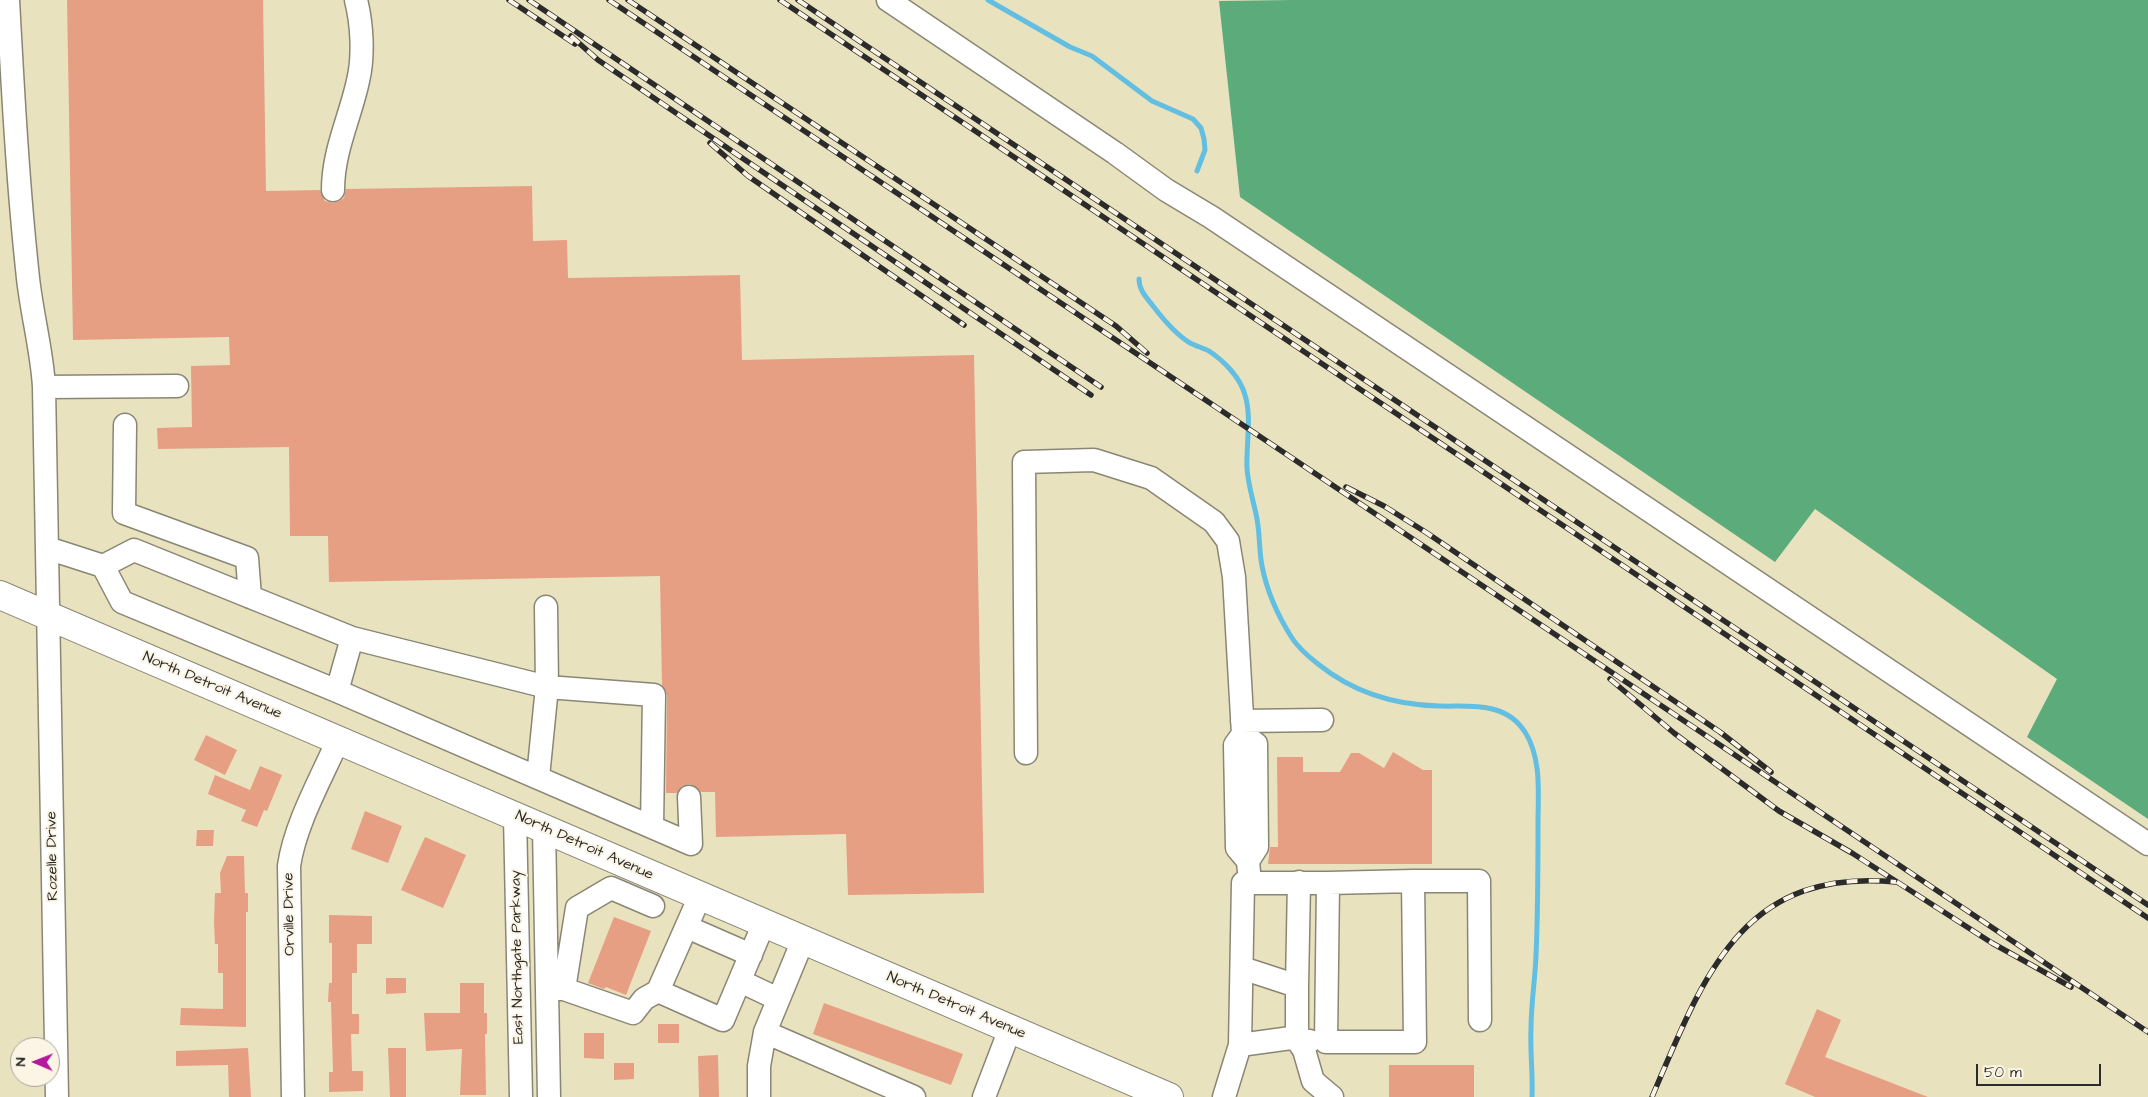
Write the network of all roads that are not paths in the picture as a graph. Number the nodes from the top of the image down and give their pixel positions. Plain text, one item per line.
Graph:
1 (8, 0) edge
2 (356, 0) edge
3 (888, 0) edge
4 (333, 190) dead end
5 (177, 386) dead end
6 (44, 388) junction
7 (125, 425) dead end
8 (46, 548) junction
9 (103, 566) junction
10 (0, 595) edge
11 (250, 597) junction
12 (546, 607) dead end
13 (48, 615) junction
14 (352, 638) junction
15 (547, 687) junction
16 (337, 691) junction
17 (1322, 720) dead end
18 (1243, 728) junction
19 (338, 740) junction
20 (1026, 753) dead end
21 (538, 777) junction
22 (689, 797) dead end
23 (515, 816) junction
24 (652, 827) junction
25 (544, 828) junction
26 (2148, 844) edge
27 (1249, 872) junction
28 (1300, 882) junction
29 (1413, 882) junction
30 (1328, 883) junction
31 (636, 884) junction
32 (700, 896) junction
33 (654, 906) dead end
34 (577, 908) junction
35 (545, 910) junction
36 (764, 923) junction
37 (687, 927) junction
38 (803, 940) junction
39 (751, 955) junction
40 (1242, 968) junction
41 (740, 981) junction
42 (1297, 986) junction
43 (555, 989) junction
44 (658, 991) junction
45 (778, 998) junction
46 (1480, 1020) dead end
47 (1010, 1029) junction
48 (764, 1032) junction
49 (1297, 1040) junction
50 (1326, 1042) junction
51 (1240, 1045) junction
52 (57, 1097) edge
53 (293, 1097) edge
54 (521, 1097) edge
55 (549, 1097) edge
56 (759, 1097) edge
57 (914, 1097) edge
58 (984, 1097) edge
59 (1169, 1097) edge
60 (1224, 1097) edge
61 (1332, 1097) edge

1 - 6 street, Rozelle Drive
2 - 4 street
3 - 26 street
5 - 6 street
6 - 8 street, Rozelle Drive
7 - 11 street
8 - 9 street
8 - 13 street, Rozelle Drive
9 - 11 street
9 - 16 street
10 - 13 main road, North Detroit Avenue
11 - 14 street
12 - 15 street
13 - 19 main road, North Detroit Avenue
13 - 52 street, Rozelle Drive
14 - 15 street
14 - 16 street
15 - 21 street
15 - 24 street
16 - 21 street
17 - 18 street
18 - 20 street
18 - 27 street
19 - 23 main road, North Detroit Avenue
19 - 53 street, Orville Drive
21 - 24 street
22 - 24 street
23 - 25 main road, North Detroit Avenue
23 - 54 street, East Northgate Parkway
25 - 31 main road, North Detroit Avenue
25 - 35 street, East Northgate Parkway
27 - 28 street
27 - 40 street
28 - 30 street
28 - 42 street
29 - 30 street
29 - 46 street
29 - 50 street
30 - 50 street
31 - 32 main road, North Detroit Avenue
31 - 33 street
31 - 34 street
32 - 36 main road, North Detroit Avenue
32 - 37 street
34 - 35 street
34 - 43 street
35 - 43 street, East Northgate Parkway
36 - 38 main road, North Detroit Avenue
36 - 39 street
37 - 39 street
37 - 44 street
38 - 45 street
38 - 47 main road, North Detroit Avenue
39 - 41 street
40 - 42 street
40 - 51 street
41 - 44 street
41 - 45 street
42 - 49 street
43 - 44 street
43 - 55 street, East Northgate Parkway
45 - 48 street
47 - 58 street
47 - 59 main road, North Detroit Avenue
48 - 56 street
48 - 57 street
49 - 50 street
49 - 51 street
49 - 61 street
51 - 60 street

